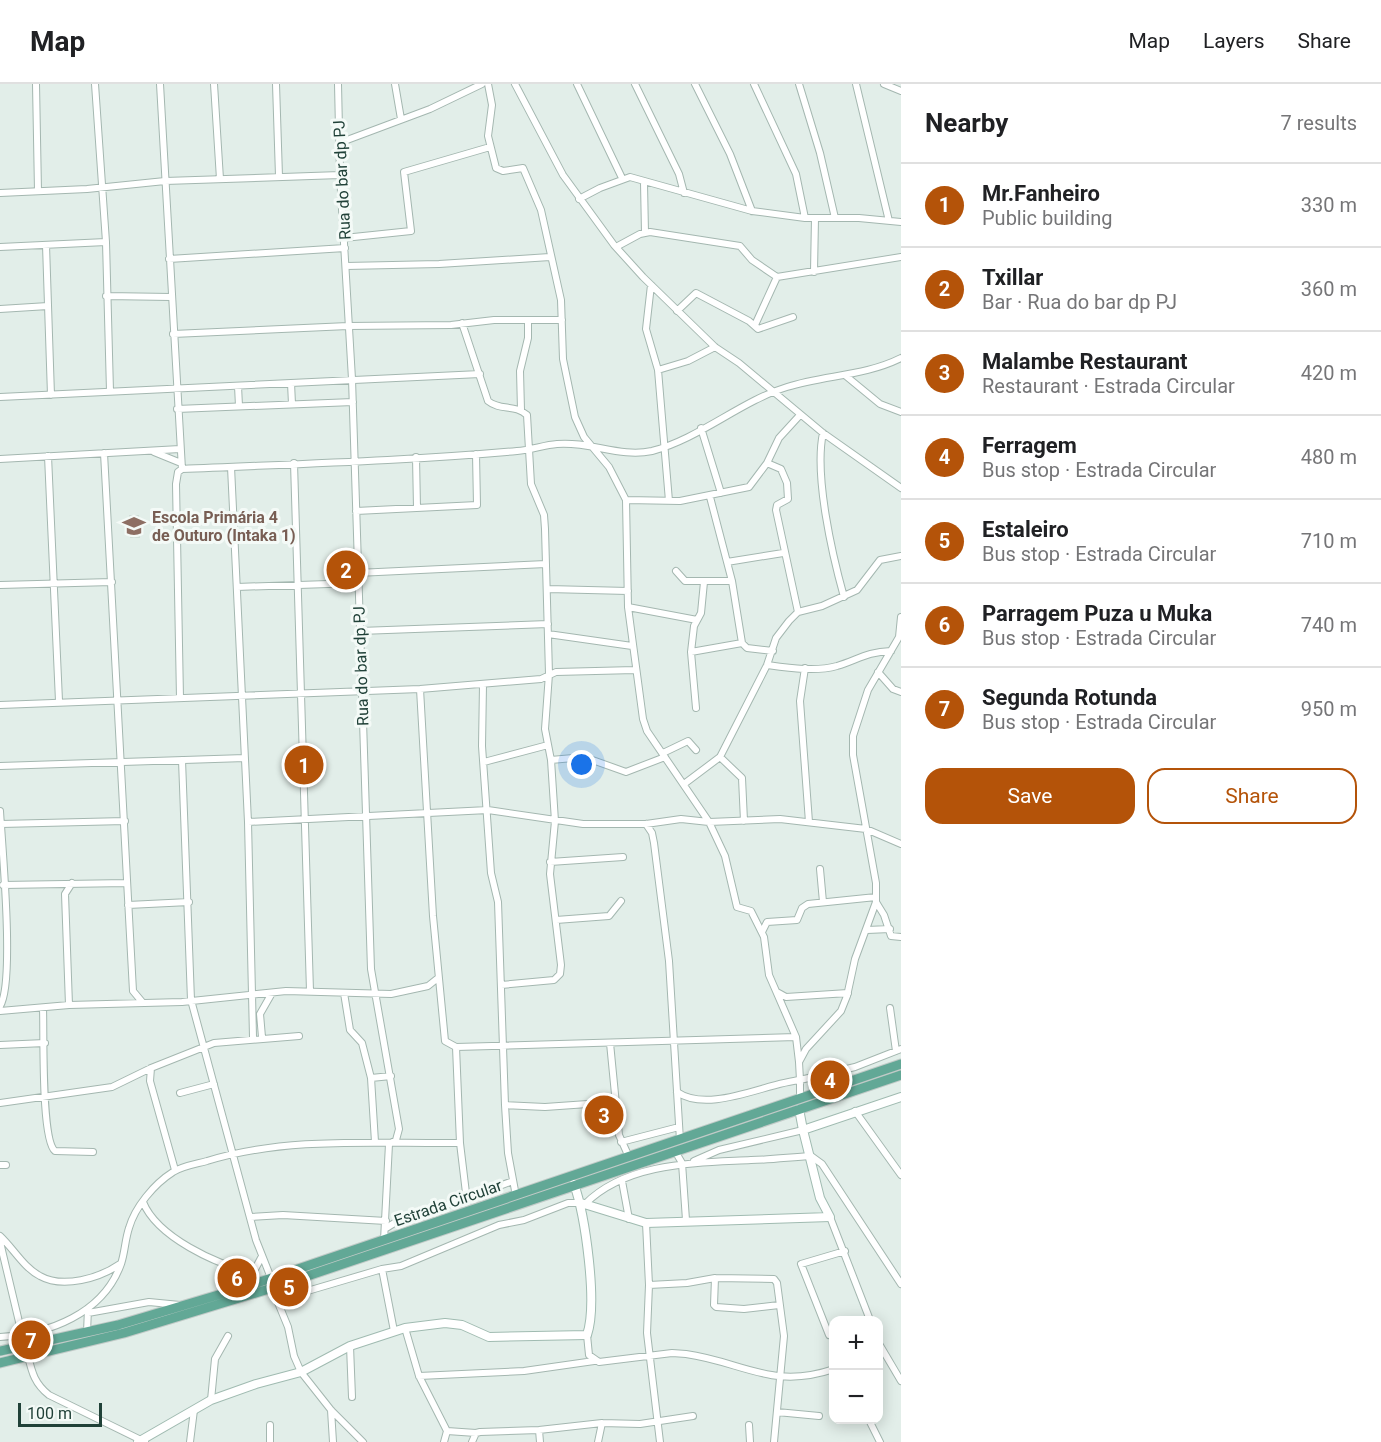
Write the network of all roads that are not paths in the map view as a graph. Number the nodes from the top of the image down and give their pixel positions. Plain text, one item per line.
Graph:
1 (36, 84) edge
2 (95, 84) edge
3 (160, 84) edge
4 (214, 84) edge
5 (276, 84) edge
6 (338, 84) edge
7 (395, 84) edge
8 (479, 84) edge
9 (488, 84) edge
10 (515, 84) edge
11 (577, 84) edge
12 (635, 84) edge
13 (695, 84) edge
14 (754, 84) edge
15 (799, 84) edge
16 (856, 84) edge
17 (884, 84) edge
18 (901, 91) edge
19 (401, 119) junction
20 (339, 143) junction
21 (490, 147) junction
22 (279, 176) junction
23 (340, 176) junction
24 (622, 178) junction
25 (220, 179) junction
26 (165, 181) junction
27 (644, 183) junction
28 (103, 187) junction
29 (38, 191) junction
30 (0, 193) edge
31 (684, 193) junction
32 (579, 199) junction
33 (752, 211) junction
34 (805, 218) junction
35 (815, 218) junction
36 (835, 218) junction
37 (889, 221) junction
38 (901, 222) edge
39 (645, 233) junction
40 (344, 238) junction
41 (106, 242) junction
42 (46, 245) junction
43 (0, 247) edge
44 (616, 247) junction
45 (345, 248) junction
46 (550, 257) junction
47 (901, 257) edge
48 (170, 259) junction
49 (346, 266) junction
50 (814, 272) junction
51 (777, 277) junction
52 (651, 285) junction
53 (106, 296) junction
54 (171, 297) junction
55 (48, 306) junction
56 (0, 309) edge
57 (677, 311) junction
58 (793, 317) dead end
59 (528, 320) junction
60 (562, 320) junction
61 (462, 323) junction
62 (755, 325) junction
63 (348, 326) junction
64 (173, 334) junction
65 (715, 347) junction
66 (901, 358) edge
67 (658, 370) junction
68 (480, 374) junction
69 (846, 376) junction
70 (352, 379) junction
71 (291, 383) junction
72 (238, 386) junction
73 (175, 387) junction
74 (110, 392) junction
75 (772, 392) junction
76 (51, 395) junction
77 (0, 398) edge
78 (353, 402) junction
79 (292, 404) junction
80 (239, 406) junction
81 (177, 409) junction
82 (518, 409) junction
83 (901, 412) edge
84 (800, 415) junction
85 (701, 428) junction
86 (823, 433) junction
87 (591, 446) junction
88 (662, 447) junction
89 (180, 449) junction
90 (150, 450) junction
91 (527, 450) junction
92 (104, 453) junction
93 (476, 454) junction
94 (48, 456) junction
95 (416, 457) junction
96 (0, 459) edge
97 (355, 460) junction
98 (294, 463) junction
99 (767, 463) junction
100 (181, 466) junction
101 (231, 467) junction
102 (901, 488) edge
103 (721, 493) junction
104 (710, 496) junction
105 (626, 500) junction
106 (669, 501) junction
107 (417, 508) junction
108 (356, 511) junction
109 (783, 553) junction
110 (901, 556) edge
111 (728, 562) junction
112 (546, 564) junction
113 (676, 571) dead end
114 (357, 573) junction
115 (732, 581) junction
116 (112, 582) junction
117 (704, 582) junction
118 (52, 584) junction
119 (297, 584) junction
120 (358, 584) junction
121 (0, 585) edge
122 (237, 586) junction
123 (548, 589) junction
124 (628, 591) junction
125 (844, 597) junction
126 (628, 607) junction
127 (798, 612) junction
128 (901, 617) edge
129 (697, 620) junction
130 (548, 624) junction
131 (360, 631) junction
132 (901, 632) edge
133 (548, 634) junction
134 (742, 643) junction
135 (632, 646) junction
136 (773, 651) junction
137 (891, 651) junction
138 (691, 652) junction
139 (767, 665) junction
140 (805, 668) junction
141 (635, 670) junction
142 (878, 672) junction
143 (549, 674) junction
144 (483, 685) junction
145 (420, 689) junction
146 (361, 691) junction
147 (901, 692) edge
148 (300, 693) junction
149 (240, 695) junction
150 (180, 698) junction
151 (119, 699) junction
152 (59, 701) junction
153 (0, 705) edge
154 (696, 708) dead end
155 (548, 745) junction
156 (696, 750) dead end
157 (664, 755) junction
158 (720, 757) junction
159 (245, 758) junction
160 (122, 760) junction
161 (182, 760) junction
162 (551, 760) junction
163 (484, 762) junction
164 (0, 766) edge
165 (684, 784) junction
166 (697, 807) junction
167 (488, 810) junction
168 (0, 811) edge
169 (429, 811) junction
170 (368, 816) junction
171 (865, 818) junction
172 (306, 819) junction
173 (691, 819) junction
174 (125, 821) junction
175 (555, 821) junction
176 (744, 821) junction
177 (248, 822) junction
178 (657, 822) junction
179 (709, 822) junction
180 (809, 822) junction
181 (1, 824) edge
182 (646, 824) junction
183 (852, 826) junction
184 (866, 829) junction
185 (652, 833) junction
186 (901, 843) edge
187 (623, 857) dead end
188 (550, 862) junction
189 (820, 869) dead end
190 (56, 883) junction
191 (72, 883) junction
192 (127, 883) junction
193 (3, 885) junction
194 (65, 894) junction
195 (876, 899) junction
196 (621, 901) dead end
197 (189, 902) junction
198 (823, 902) junction
199 (128, 905) junction
200 (556, 920) junction
201 (757, 922) junction
202 (767, 922) junction
203 (3, 927) edge
204 (890, 929) junction
205 (867, 930) junction
206 (762, 933) junction
207 (901, 937) edge
208 (438, 978) junction
209 (501, 985) junction
210 (428, 986) junction
211 (439, 989) junction
212 (133, 991) junction
213 (310, 992) junction
214 (776, 992) junction
215 (252, 993) junction
216 (272, 993) junction
217 (344, 993) junction
218 (848, 993) junction
219 (377, 994) junction
220 (5, 998) junction
221 (191, 1000) junction
222 (143, 1003) junction
223 (124, 1004) junction
224 (69, 1005) junction
225 (0, 1006) edge
226 (43, 1008) junction
227 (890, 1008) dead end
228 (16, 1010) junction
229 (0, 1011) edge
230 (299, 1035) dead end
231 (253, 1037) junction
232 (262, 1037) junction
233 (796, 1037) junction
234 (673, 1039) junction
235 (45, 1043) junction
236 (610, 1043) junction
237 (0, 1045) edge
238 (502, 1046) junction
239 (203, 1047) junction
240 (456, 1047) junction
241 (898, 1050) edge
242 (799, 1062) junction
243 (901, 1064) edge
244 (151, 1068) junction
245 (138, 1075) junction
246 (901, 1075) edge
247 (391, 1076) junction
248 (371, 1078) junction
249 (800, 1080) junction
250 (150, 1081) junction
251 (214, 1084) junction
252 (677, 1092) junction
253 (180, 1093) dead end
254 (901, 1097) edge
255 (46, 1098) junction
256 (687, 1099) junction
257 (800, 1099) junction
258 (616, 1102) junction
259 (0, 1103) edge
260 (505, 1105) junction
261 (678, 1109) junction
262 (798, 1109) junction
263 (855, 1111) junction
264 (679, 1127) junction
265 (802, 1130) junction
266 (680, 1141) junction
267 (375, 1142) junction
268 (621, 1142) junction
269 (460, 1143) junction
270 (389, 1144) junction
271 (675, 1151) junction
272 (93, 1152) dead end
273 (232, 1153) junction
274 (811, 1156) junction
275 (629, 1157) junction
276 (682, 1163) junction
277 (691, 1163) junction
278 (175, 1170) junction
279 (901, 1175) edge
280 (513, 1181) junction
281 (622, 1181) junction
282 (573, 1184) junction
283 (467, 1196) junction
284 (516, 1196) junction
285 (143, 1202) junction
286 (583, 1204) junction
287 (250, 1217) junction
288 (830, 1217) junction
289 (629, 1220) junction
290 (686, 1220) junction
291 (386, 1221) junction
292 (646, 1223) junction
293 (385, 1229) junction
294 (0, 1236) edge
295 (384, 1240) junction
296 (0, 1242) edge
297 (844, 1251) junction
298 (261, 1258) junction
299 (121, 1263) junction
300 (382, 1269) junction
301 (901, 1269) edge
302 (252, 1272) junction
303 (894, 1273) junction
304 (716, 1278) junction
305 (271, 1283) junction
306 (901, 1284) edge
307 (649, 1285) junction
308 (245, 1287) junction
309 (277, 1300) junction
310 (184, 1305) junction
311 (780, 1305) junction
312 (88, 1311) junction
313 (868, 1316) edge
314 (405, 1328) junction
315 (394, 1331) junction
316 (87, 1332) junction
317 (22, 1334) junction
318 (587, 1335) junction
319 (829, 1335) dead end
320 (228, 1336) dead end
321 (0, 1337) edge
322 (350, 1346) junction
323 (883, 1349) edge
324 (0, 1351) edge
325 (26, 1352) junction
326 (651, 1356) junction
327 (594, 1361) junction
328 (0, 1363) edge
329 (830, 1370) edge
330 (301, 1372) junction
331 (419, 1376) junction
332 (780, 1378) junction
333 (901, 1380) edge
334 (352, 1397) dead end
335 (211, 1400) junction
336 (194, 1409) junction
337 (331, 1410) junction
338 (777, 1412) junction
339 (693, 1416) dead end
340 (819, 1416) dead end
341 (658, 1420) junction
342 (586, 1423) junction
343 (602, 1423) junction
344 (872, 1424) edge
345 (270, 1425) dead end
346 (749, 1425) dead end
347 (539, 1430) junction
348 (447, 1431) junction
349 (476, 1433) junction
350 (142, 1441) edge
351 (190, 1442) edge
352 (270, 1442) edge
353 (333, 1442) edge
354 (363, 1442) edge
355 (444, 1442) edge
356 (472, 1442) edge
357 (540, 1442) edge
358 (598, 1442) edge
359 (660, 1442) edge
360 (750, 1442) edge
361 (774, 1442) edge
362 (880, 1442) edge

1 - 29 street
2 - 28 street
3 - 26 street
4 - 25 street
5 - 22 street
6 - 20 street, Rua do bar dp PJ
7 - 19 street
8 - 19 street
9 - 21 street
10 - 32 street
11 - 24 street
12 - 31 street
13 - 33 street
14 - 34 street
15 - 36 street
16 - 37 street
17 - 18 street
19 - 20 street
20 - 23 street, Rua do bar dp PJ
21 - 40 street
21 - 46 street
22 - 23 street
22 - 25 street
23 - 40 street, Rua do bar dp PJ
24 - 27 street
24 - 32 street
25 - 26 street
26 - 28 street
26 - 48 street
27 - 31 street
27 - 39 street
28 - 29 street
28 - 41 street
29 - 30 street
31 - 33 street
32 - 44 street
33 - 34 street
34 - 35 street
35 - 36 street
35 - 50 street
36 - 37 street
37 - 38 street
39 - 44 street
39 - 51 street
40 - 45 street, Rua do bar dp PJ
41 - 42 street
41 - 53 street
42 - 43 street
42 - 55 street
44 - 52 street
45 - 48 street
45 - 49 street, Rua do bar dp PJ
46 - 49 street
46 - 60 street
47 - 50 street
48 - 54 street
49 - 63 street, Rua do bar dp PJ
50 - 51 street
51 - 62 street
52 - 57 street
52 - 67 street
53 - 54 street
53 - 74 street
54 - 64 street
55 - 56 street
55 - 76 street
57 - 62 street
57 - 65 street
58 - 62 street
59 - 60 street
59 - 61 street
59 - 82 street
60 - 87 street
61 - 63 street
61 - 68 street
63 - 64 street
63 - 70 street, Rua do bar dp PJ
64 - 73 street
65 - 67 street
65 - 75 street
66 - 69 street
67 - 88 street
68 - 70 street
68 - 82 street
69 - 75 street
69 - 83 street
70 - 71 street
70 - 78 street, Rua do bar dp PJ
71 - 72 street
71 - 79 street
72 - 73 street
72 - 80 street
73 - 74 street
73 - 81 street
74 - 76 street
75 - 84 street
75 - 85 street
76 - 77 street
78 - 79 street
78 - 97 street, Rua do bar dp PJ
79 - 80 street
80 - 81 street
81 - 89 street
82 - 91 street
84 - 86 street
84 - 99 street
85 - 88 street
85 - 103 street
86 - 102 street
86 - 125 street
87 - 88 street
87 - 91 street
87 - 105 street
88 - 106 street
89 - 90 street
89 - 100 street
90 - 92 street
90 - 100 street
91 - 93 street
91 - 112 street
92 - 94 street
92 - 116 street
93 - 95 street
93 - 107 street
94 - 96 street
94 - 118 street
95 - 97 street
95 - 107 street
97 - 98 street
97 - 108 street, Rua do bar dp PJ
98 - 101 street
98 - 119 street
99 - 103 street
99 - 109 street
100 - 101 street
100 - 150 street
101 - 122 street
103 - 104 street
104 - 106 street
104 - 111 street
105 - 106 street
105 - 124 street
107 - 108 street
108 - 114 street, Rua do bar dp PJ
109 - 111 street
109 - 127 street
110 - 125 street
111 - 115 street
112 - 114 street
112 - 123 street
113 - 117 street
114 - 120 street, Rua do bar dp PJ
115 - 117 street
115 - 134 street
116 - 118 street
116 - 151 street
117 - 129 street
118 - 121 street
118 - 152 street
119 - 120 street
119 - 122 street
119 - 148 street
120 - 131 street, Rua do bar dp PJ
122 - 149 street
123 - 124 street
123 - 130 street
124 - 126 street
125 - 127 street
126 - 129 street
126 - 135 street
127 - 136 street
128 - 132 street
129 - 138 street
130 - 131 street
130 - 133 street
131 - 146 street, Rua do bar dp PJ
132 - 137 street
133 - 135 street
133 - 143 street
134 - 136 street
134 - 138 street
135 - 141 street
136 - 139 street
137 - 140 street
137 - 142 street
138 - 154 street
139 - 140 street
139 - 158 street
140 - 180 street
141 - 143 street
141 - 157 street
142 - 147 street
142 - 171 street
143 - 144 street
143 - 155 street
144 - 145 street
144 - 163 street
145 - 146 street
145 - 169 street
146 - 148 street
146 - 170 street, Rua do bar dp PJ
148 - 149 street
148 - 172 street
149 - 150 street
149 - 159 street
150 - 151 street
151 - 152 street
151 - 160 street
152 - 153 street
155 - 162 street
155 - 163 street
156 - 157 street
157 - 162 street
157 - 165 street
158 - 165 street
158 - 176 street
159 - 161 street
159 - 177 street
160 - 161 street
160 - 164 street
160 - 174 street
161 - 197 street
162 - 175 street
163 - 167 street
165 - 166 street
166 - 173 street
166 - 179 street
167 - 169 street
167 - 175 street
167 - 209 street
168 - 181 street
169 - 170 street
169 - 208 street
170 - 172 street
170 - 219 street, Rua do bar dp PJ
171 - 183 street
171 - 184 street
172 - 177 street
172 - 213 street
173 - 178 street
173 - 179 street
174 - 181 street
174 - 192 street
175 - 182 street
175 - 188 street
176 - 179 street
176 - 180 street
177 - 215 street
178 - 182 street
178 - 185 street
179 - 201 street
180 - 183 street
181 - 193 street
182 - 185 street
183 - 184 street
184 - 186 street
184 - 195 street
185 - 234 street
187 - 188 street
188 - 200 street
189 - 198 street
190 - 191 street
190 - 193 street
190 - 194 street
191 - 192 street
191 - 194 street
192 - 199 street
193 - 203 street
194 - 224 street
195 - 198 street
195 - 204 street
195 - 205 street
196 - 200 street
197 - 199 street
197 - 221 street
198 - 202 street
199 - 212 street
200 - 209 street
201 - 202 street
201 - 206 street
202 - 206 street
203 - 220 street
204 - 205 street
204 - 207 street
205 - 218 street
206 - 214 street
208 - 210 street
208 - 211 street
209 - 238 street
210 - 211 street
210 - 219 street
211 - 240 street
212 - 222 street
212 - 223 street
213 - 216 street
213 - 217 street
214 - 218 street
214 - 233 street
215 - 216 street
215 - 221 street
215 - 231 street
216 - 232 street
217 - 219 street
217 - 248 street
218 - 242 street
219 - 247 street, Rua do bar dp PJ
220 - 225 street
220 - 228 street
221 - 222 street
221 - 239 street
222 - 223 street
223 - 224 street
224 - 226 street
226 - 228 street
226 - 235 street
227 - 241 street
228 - 229 street
230 - 232 street
231 - 232 street
231 - 239 street
233 - 234 street
233 - 242 street
234 - 236 street
234 - 252 street
235 - 237 street
235 - 255 street
236 - 238 street
236 - 258 street
238 - 240 street
238 - 260 street
239 - 244 street
239 - 251 street
240 - 269 street
241 - 249 street
242 - 249 street
243 - 257 main road, Estrada Circular
244 - 245 street
244 - 250 street
245 - 250 street
245 - 255 street
246 - 262 main road, Estrada Circular
247 - 248 street
247 - 270 street, Rua do bar dp PJ
248 - 267 street
249 - 256 street
249 - 257 street
250 - 278 street
251 - 253 street
251 - 273 street
252 - 256 street
252 - 261 street
254 - 263 street
255 - 259 street
255 - 272 street
256 - 261 street
257 - 266 main road, Estrada Circular
258 - 260 street
258 - 268 street
260 - 280 street
261 - 264 street
262 - 265 street
262 - 271 main road, Estrada Circular
263 - 265 street
263 - 279 street
264 - 266 street
264 - 268 street
265 - 274 street
265 - 277 street
266 - 275 main road, Estrada Circular
267 - 270 street
267 - 273 street
268 - 275 street
269 - 270 street
269 - 283 street
270 - 291 street, Rua do bar dp PJ
271 - 276 street
271 - 282 main road, Estrada Circular
273 - 278 street
273 - 287 street
274 - 277 street
274 - 288 street
274 - 303 street
275 - 284 main road, Estrada Circular
276 - 277 street
276 - 281 street
276 - 290 street
278 - 285 street
280 - 283 street
280 - 284 street
281 - 286 street
281 - 289 street
282 - 286 street
282 - 305 main road, Estrada Circular
283 - 293 street
284 - 295 main road, Estrada Circular
285 - 299 street
285 - 302 street
286 - 289 street
286 - 300 street
286 - 318 street
287 - 291 street
287 - 298 street
288 - 290 street
288 - 297 street
289 - 292 street
290 - 292 street
291 - 293 street, Rua do bar dp PJ
292 - 307 street
293 - 295 street, Rua do bar dp PJ
294 - 299 street
295 - 305 main road, Estrada Circular
296 - 317 street
297 - 313 street
297 - 319 street
298 - 302 street
298 - 305 street
299 - 312 street
300 - 309 street
300 - 315 street
301 - 303 street
302 - 308 street
303 - 306 street
304 - 307 street
304 - 311 street
304 - 311 street
305 - 308 main road, Estrada Circular
305 - 309 street
305 - 325 main road, Estrada Circular
307 - 326 street
308 - 310 main road, Estrada Circular
309 - 330 street
310 - 312 street
310 - 316 main road, Estrada Circular
311 - 332 street
312 - 316 street
312 - 317 street
314 - 315 street
314 - 318 street
314 - 331 street
315 - 322 street
316 - 325 main road, Estrada Circular
317 - 321 street
317 - 325 street
318 - 327 street
320 - 335 street
322 - 330 street
322 - 334 street
323 - 333 street
324 - 325 main road, Estrada Circular
325 - 328 main road, Estrada Circular
325 - 350 street
326 - 327 street
326 - 332 street
326 - 341 street
327 - 331 street
329 - 332 street
330 - 335 street
330 - 337 street
331 - 348 street
332 - 338 street
335 - 336 street
336 - 350 street
336 - 351 street
337 - 353 street
337 - 354 street
338 - 340 street
338 - 361 street
339 - 341 street
341 - 343 street
341 - 359 street
342 - 343 street
342 - 347 street
342 - 358 street
343 - 358 street
344 - 362 street
345 - 352 street
346 - 360 street
347 - 349 street
347 - 357 street
348 - 349 street
348 - 355 street
349 - 356 street

